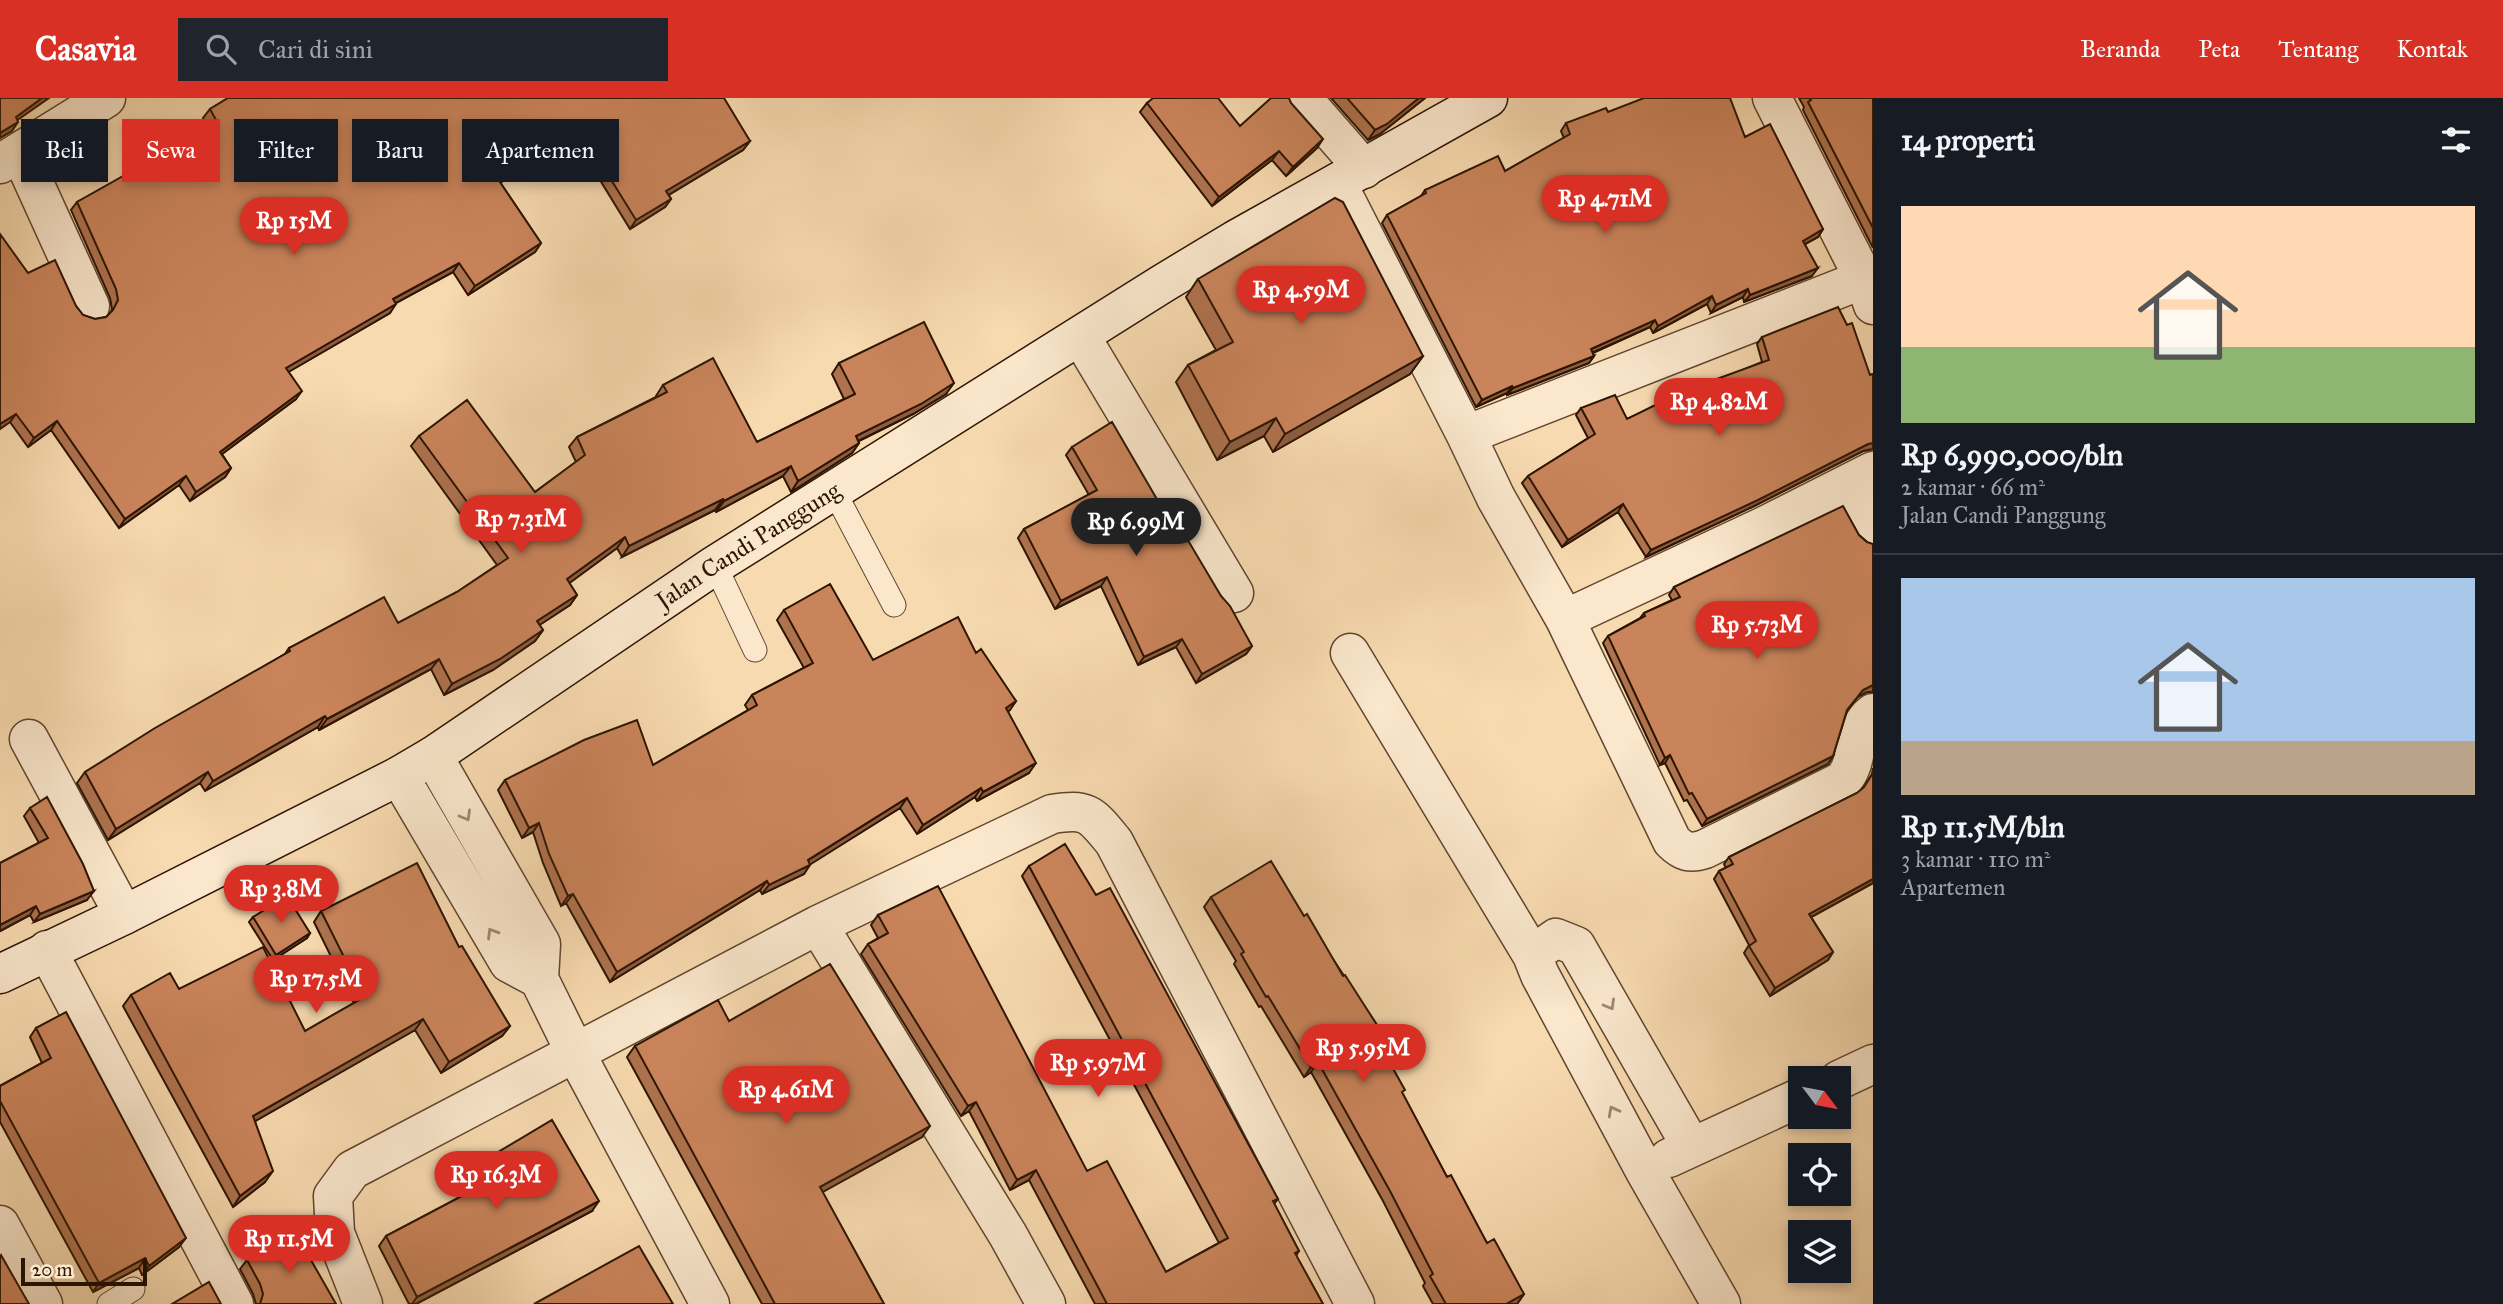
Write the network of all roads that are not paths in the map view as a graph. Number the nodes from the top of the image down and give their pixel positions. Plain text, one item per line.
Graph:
1 (106, 98) edge
2 (1302, 98) edge
3 (1488, 98) edge
4 (1772, 98) edge
5 (10, 158) edge
6 (1350, 176) junction
7 (1870, 293) edge
8 (90, 306) dead end
9 (1080, 337) junction
10 (1466, 435) junction
11 (1860, 478) edge
12 (833, 489) junction
13 (1873, 531) edge
14 (715, 565) junction
15 (1234, 593) dead end
16 (894, 605) dead end
17 (1564, 619) junction
18 (755, 650) dead end
19 (1350, 653) dead end
20 (1873, 713) edge
21 (29, 739) dead end
22 (433, 756) junction
23 (399, 776) junction
24 (124, 915) junction
25 (818, 925) junction
26 (47, 950) junction
27 (1532, 955) junction
28 (0, 974) edge
29 (540, 979) junction
30 (576, 1054) junction
31 (1873, 1065) edge
32 (1852, 1074) edge
33 (1788, 1103) edge
34 (1691, 1146) junction
35 (1645, 1171) junction
36 (0, 1225) edge
37 (133, 1289) dead end
38 (43, 1304) edge
39 (109, 1304) edge
40 (234, 1304) edge
41 (363, 1304) edge
42 (710, 1304) edge
43 (1046, 1304) edge
44 (1354, 1304) edge
45 (1721, 1304) edge

1 - 5 street
2 - 6 street
3 - 6 street, Jalan Candi Panggung
4 - 7 street
5 - 8 street
6 - 9 street, Jalan Candi Panggung
6 - 10 street
7 - 10 street
9 - 12 street, Jalan Candi Panggung
9 - 15 street
10 - 17 street
11 - 13 street
11 - 17 street
12 - 14 street, Jalan Candi Panggung
12 - 16 lane
14 - 18 lane
14 - 22 street, Jalan Candi Panggung
17 - 20 street
19 - 27 street
21 - 24 street
22 - 23 street, Jalan Candi Panggung
22 -> 29 street
23 - 24 street, Jalan Candi Panggung
29 -> 23 street
24 - 26 street, Jalan Candi Panggung
25 - 30 street
25 - 43 street
25 - 44 street
26 - 28 street, Jalan Candi Panggung
26 - 40 street
27 -> 34 street
35 -> 27 street
29 - 30 street
30 - 41 street
30 - 42 street
31 - 32 street
33 - 34 street
34 - 35 street
35 - 45 street
36 - 38 street
37 - 39 lane

